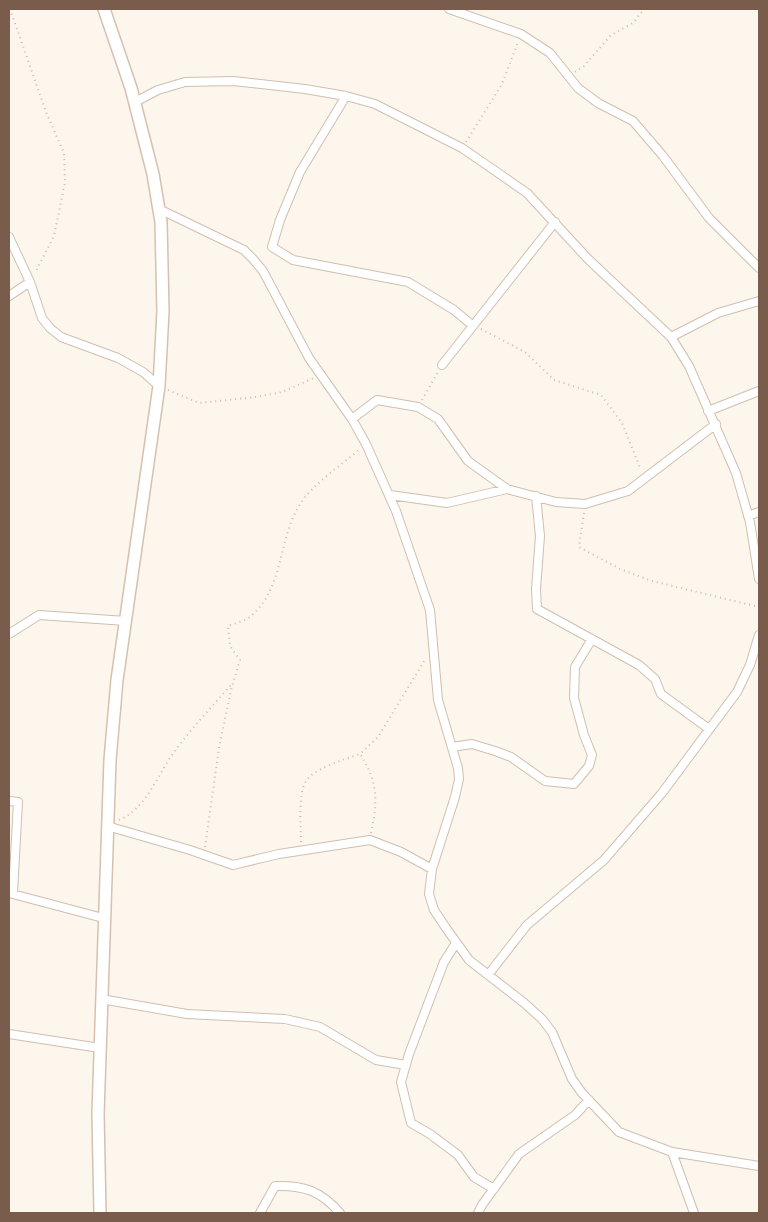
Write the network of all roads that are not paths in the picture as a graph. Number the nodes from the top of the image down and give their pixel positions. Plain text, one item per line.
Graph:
1 (104, 9) edge
2 (449, 9) edge
3 (346, 96) junction
4 (135, 102) junction
5 (159, 209) junction
6 (555, 222) junction
7 (9, 237) edge
8 (759, 268) edge
9 (30, 282) junction
10 (9, 296) edge
11 (759, 301) edge
12 (472, 325) junction
13 (671, 337) junction
14 (442, 365) road end
15 (159, 386) junction
16 (759, 391) edge
17 (708, 411) junction
18 (352, 419) junction
19 (716, 424) junction
20 (507, 489) junction
21 (390, 495) junction
22 (536, 496) junction
23 (759, 512) edge
24 (748, 516) junction
25 (759, 579) edge
26 (126, 621) junction
27 (9, 634) edge
28 (759, 635) edge
29 (592, 639) junction
30 (709, 729) junction
31 (452, 747) junction
32 (9, 801) edge
33 (107, 826) junction
34 (432, 869) junction
35 (11, 893) edge
36 (104, 918) junction
37 (456, 943) junction
38 (488, 975) junction
39 (101, 999) junction
40 (9, 1034) edge
41 (100, 1048) junction
42 (406, 1065) junction
43 (589, 1100) junction
44 (672, 1152) junction
45 (759, 1166) edge
46 (494, 1189) junction
47 (100, 1213) edge
48 (260, 1213) edge
49 (340, 1213) edge
50 (478, 1213) edge
51 (694, 1213) edge

1 - 4 main road
2 - 8 street
3 - 4 street
3 - 6 street
3 - 12 street
4 - 5 main road
5 - 15 main road
5 - 18 street
6 - 12 street
6 - 13 street
7 - 9 street
9 - 10 street
9 - 15 street
11 - 13 street
12 - 14 street
13 - 17 street
15 - 26 main road
16 - 17 street
17 - 19 street
18 - 20 street
18 - 21 street
19 - 22 street
19 - 24 street
20 - 21 street
20 - 22 street
21 - 31 street
22 - 29 street
23 - 24 street
24 - 25 street
26 - 27 street
26 - 33 main road
28 - 30 street
29 - 30 street
29 - 31 street
30 - 38 street
31 - 34 street
32 - 35 street
33 - 34 street
33 - 36 main road
34 - 37 street
35 - 36 street
36 - 39 main road
37 - 38 street
37 - 42 street
38 - 43 street
39 - 41 main road
39 - 42 street
40 - 41 street
41 - 47 main road
42 - 46 street
43 - 44 street
43 - 46 street
44 - 45 street
44 - 51 street
46 - 50 street
48 - 49 street

